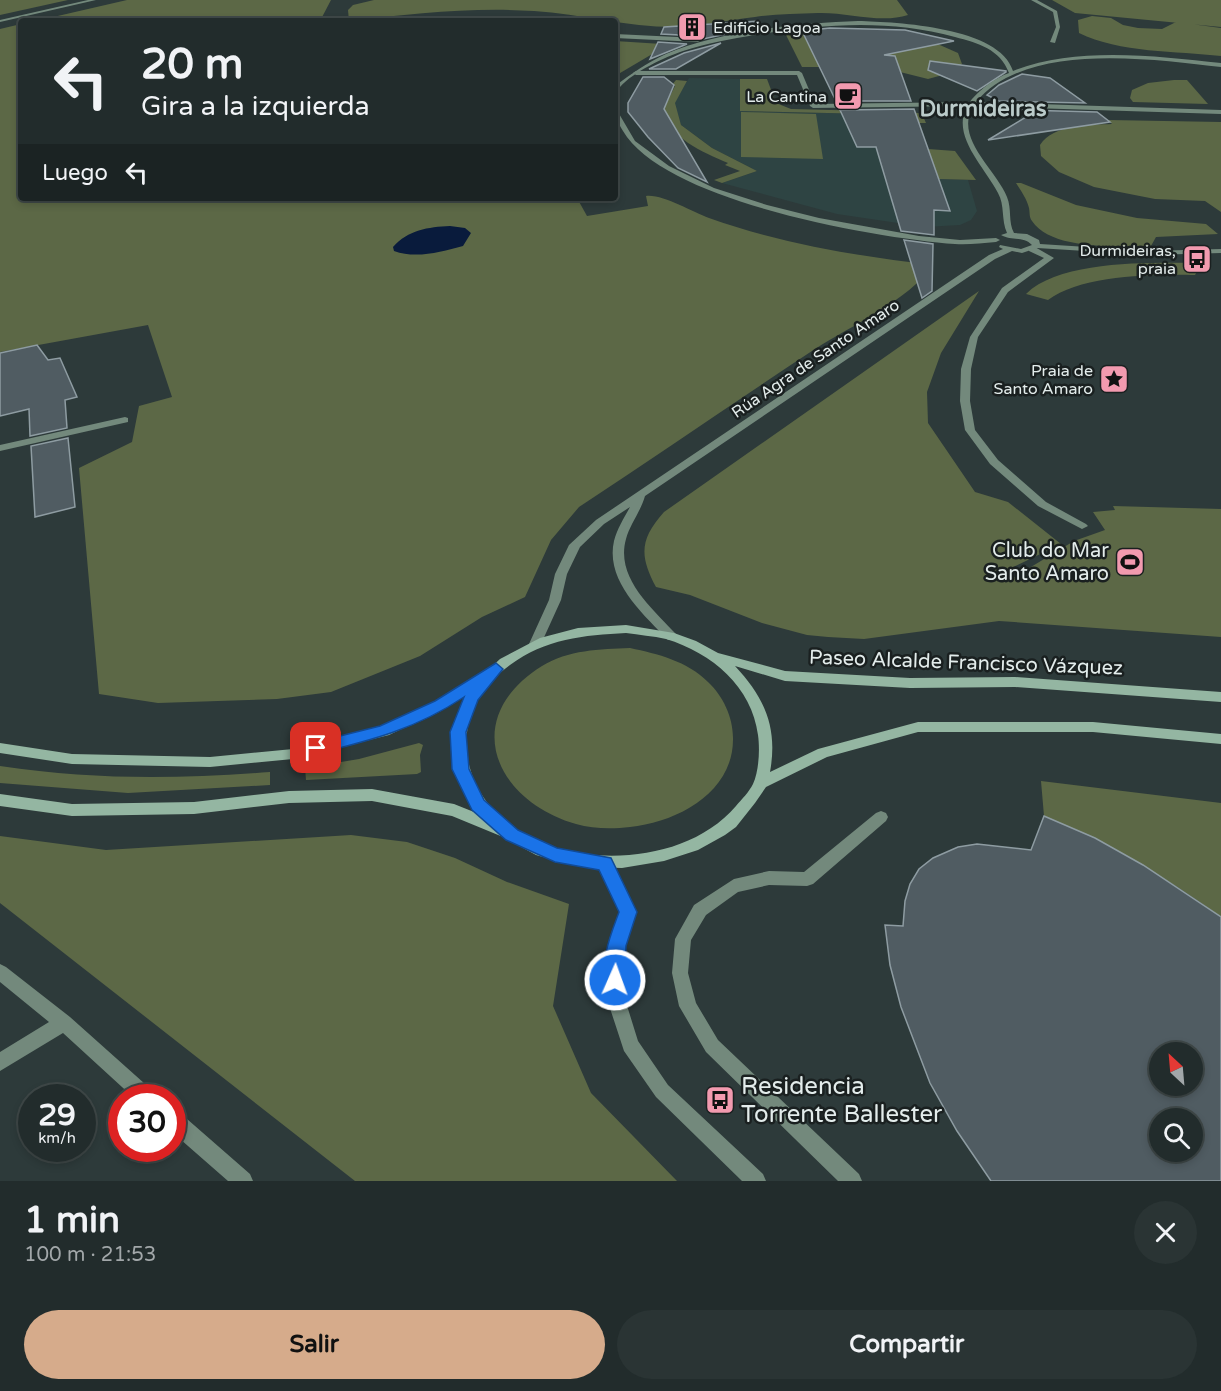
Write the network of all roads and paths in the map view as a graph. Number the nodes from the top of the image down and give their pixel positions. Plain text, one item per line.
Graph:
1 (94, 0) edge
2 (1033, 0) edge
3 (0, 21) edge
4 (743, 35) junction
5 (618, 36) edge
6 (1053, 42) dead end
7 (1221, 65) edge
8 (1011, 72) junction
9 (636, 73) junction
10 (618, 86) edge
11 (971, 104) junction
12 (1221, 112) edge
13 (618, 123) edge
14 (1011, 234) junction
15 (996, 240) junction
16 (1034, 248) junction
17 (1010, 249) junction
18 (1221, 251) edge
19 (125, 420) dead end
20 (0, 448) edge
21 (640, 497) junction
22 (1082, 526) dead end
23 (672, 637) junction
24 (535, 644) junction
25 (712, 655) junction
26 (496, 669) junction
27 (1221, 697) edge
28 (1221, 739) edge
29 (0, 748) edge
30 (760, 783) junction
31 (0, 800) edge
32 (881, 817) dead end
33 (512, 835) junction
34 (605, 863) junction
35 (0, 972) edge
36 (64, 1023) junction
37 (0, 1062) edge
38 (132, 1084) edge
39 (186, 1131) edge
40 (243, 1181) edge
41 (756, 1181) edge
42 (852, 1181) edge

1 - 3 street
2 - 6 street
4 - 5 street
4 - 8 street
4 - 9 street
7 - 8 street
8 - 11 street
9 - 10 street
9 - 11 street
11 - 12 street
11 - 14 street
13 - 15 street
14 - 15 street
14 - 16 street
15 - 17 street
16 - 17 street
16 - 18 street
16 - 22 street
17 - 21 street, Rúa Agra de Santo Amaro
19 - 20 street
21 - 23 street
21 - 24 street, Rúa Agra de Santo Amaro
23 - 24 main road
23 - 25 main road
24 - 26 main road
25 - 27 main road, Paseo Alcalde Francisco Vázquez
25 - 30 main road
26 - 29 main road
26 - 33 main road
28 - 30 main road
30 - 34 main road
31 - 33 main road
32 - 42 street
33 - 34 main road
34 - 41 street
35 - 36 street
36 - 37 street
36 - 38 street
39 - 40 street

